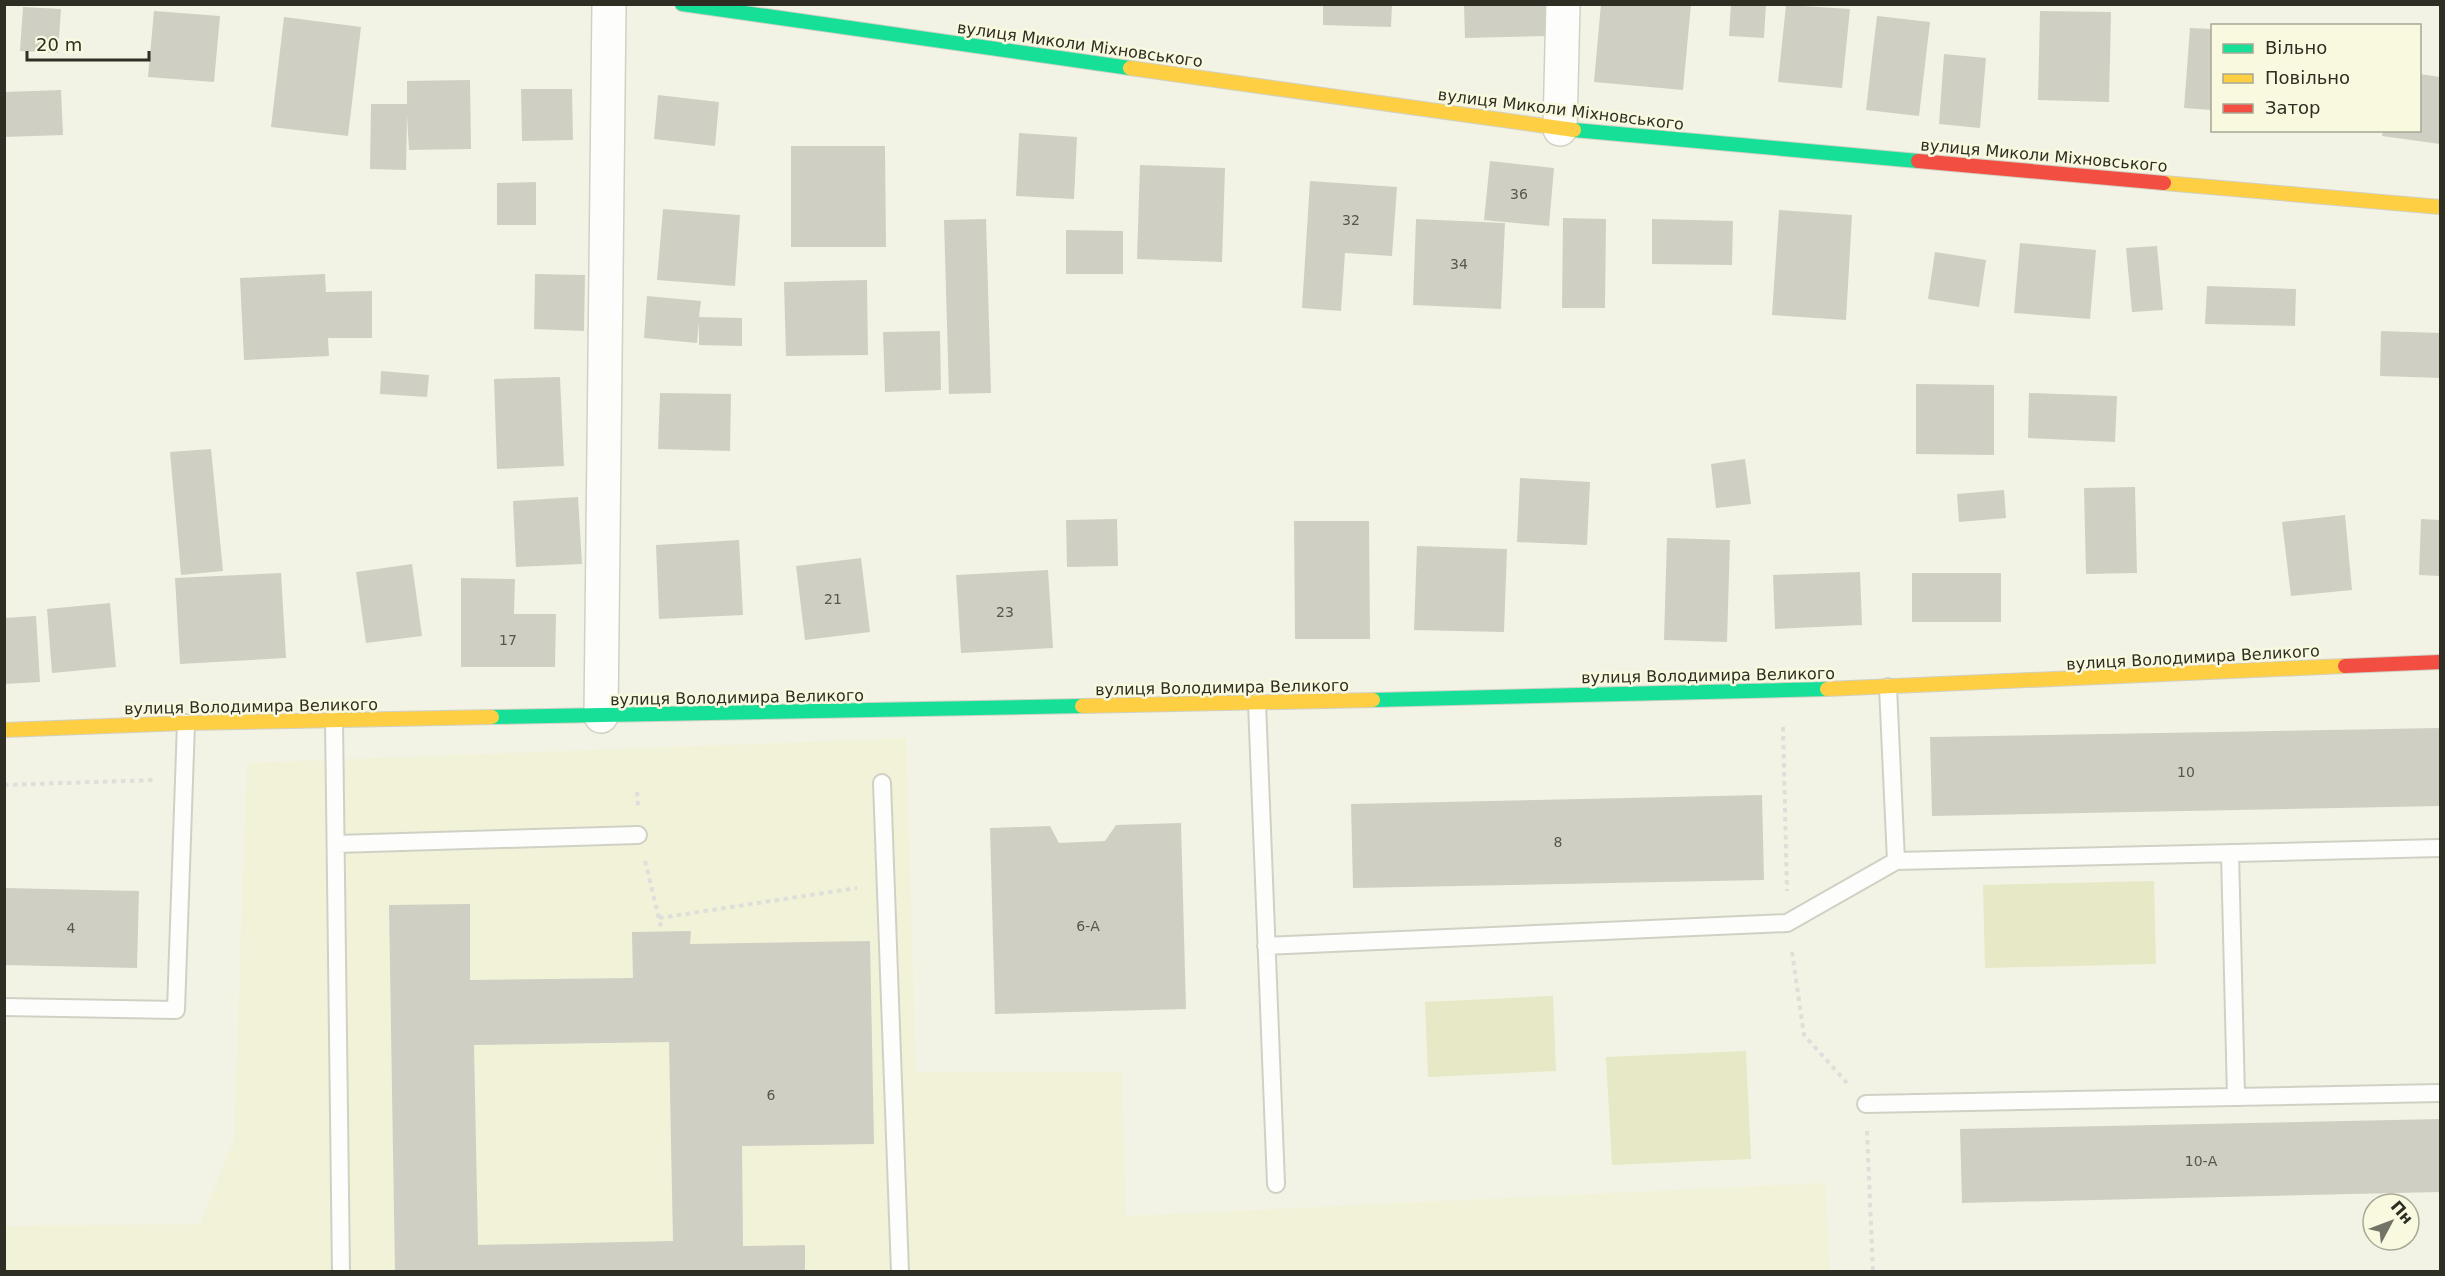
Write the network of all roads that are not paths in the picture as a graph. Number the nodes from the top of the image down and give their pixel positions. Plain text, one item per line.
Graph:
1 (609, 4) edge
2 (682, 4) edge
3 (1563, 4) edge
4 (1560, 129) junction
5 (2440, 207) edge
6 (2440, 662) edge
7 (1888, 687) junction
8 (1257, 703) junction
9 (601, 716) junction
10 (334, 720) junction
11 (186, 723) junction
12 (4, 730) edge
13 (882, 783) dead end
14 (638, 835) dead end
15 (336, 844) junction
16 (2440, 848) edge
17 (2230, 853) junction
18 (1896, 861) junction
19 (1266, 946) junction
20 (4, 1007) edge
21 (2440, 1093) edge
22 (2236, 1096) junction
23 (1866, 1104) road end
24 (1276, 1184) dead end
25 (341, 1272) edge
26 (900, 1272) edge

1 - 9 street
2 - 4 street, вулиця Миколи Міхновського
3 - 4 street
4 - 5 street, вулиця Миколи Міхновського
6 - 7 street, вулиця Володимира Великого
7 - 8 street, вулиця Володимира Великого
7 - 18 lane
8 - 9 street, вулиця Володимира Великого
8 - 19 lane
9 - 10 street, вулиця Володимира Великого
10 - 11 street, вулиця Володимира Великого
10 - 15 lane
11 - 12 street, вулиця Володимира Великого
11 - 20 lane
13 - 26 lane
14 - 15 lane
15 - 25 lane
16 - 17 lane
17 - 18 lane
17 - 22 lane
18 - 19 lane
19 - 24 lane
21 - 22 lane
22 - 23 lane

